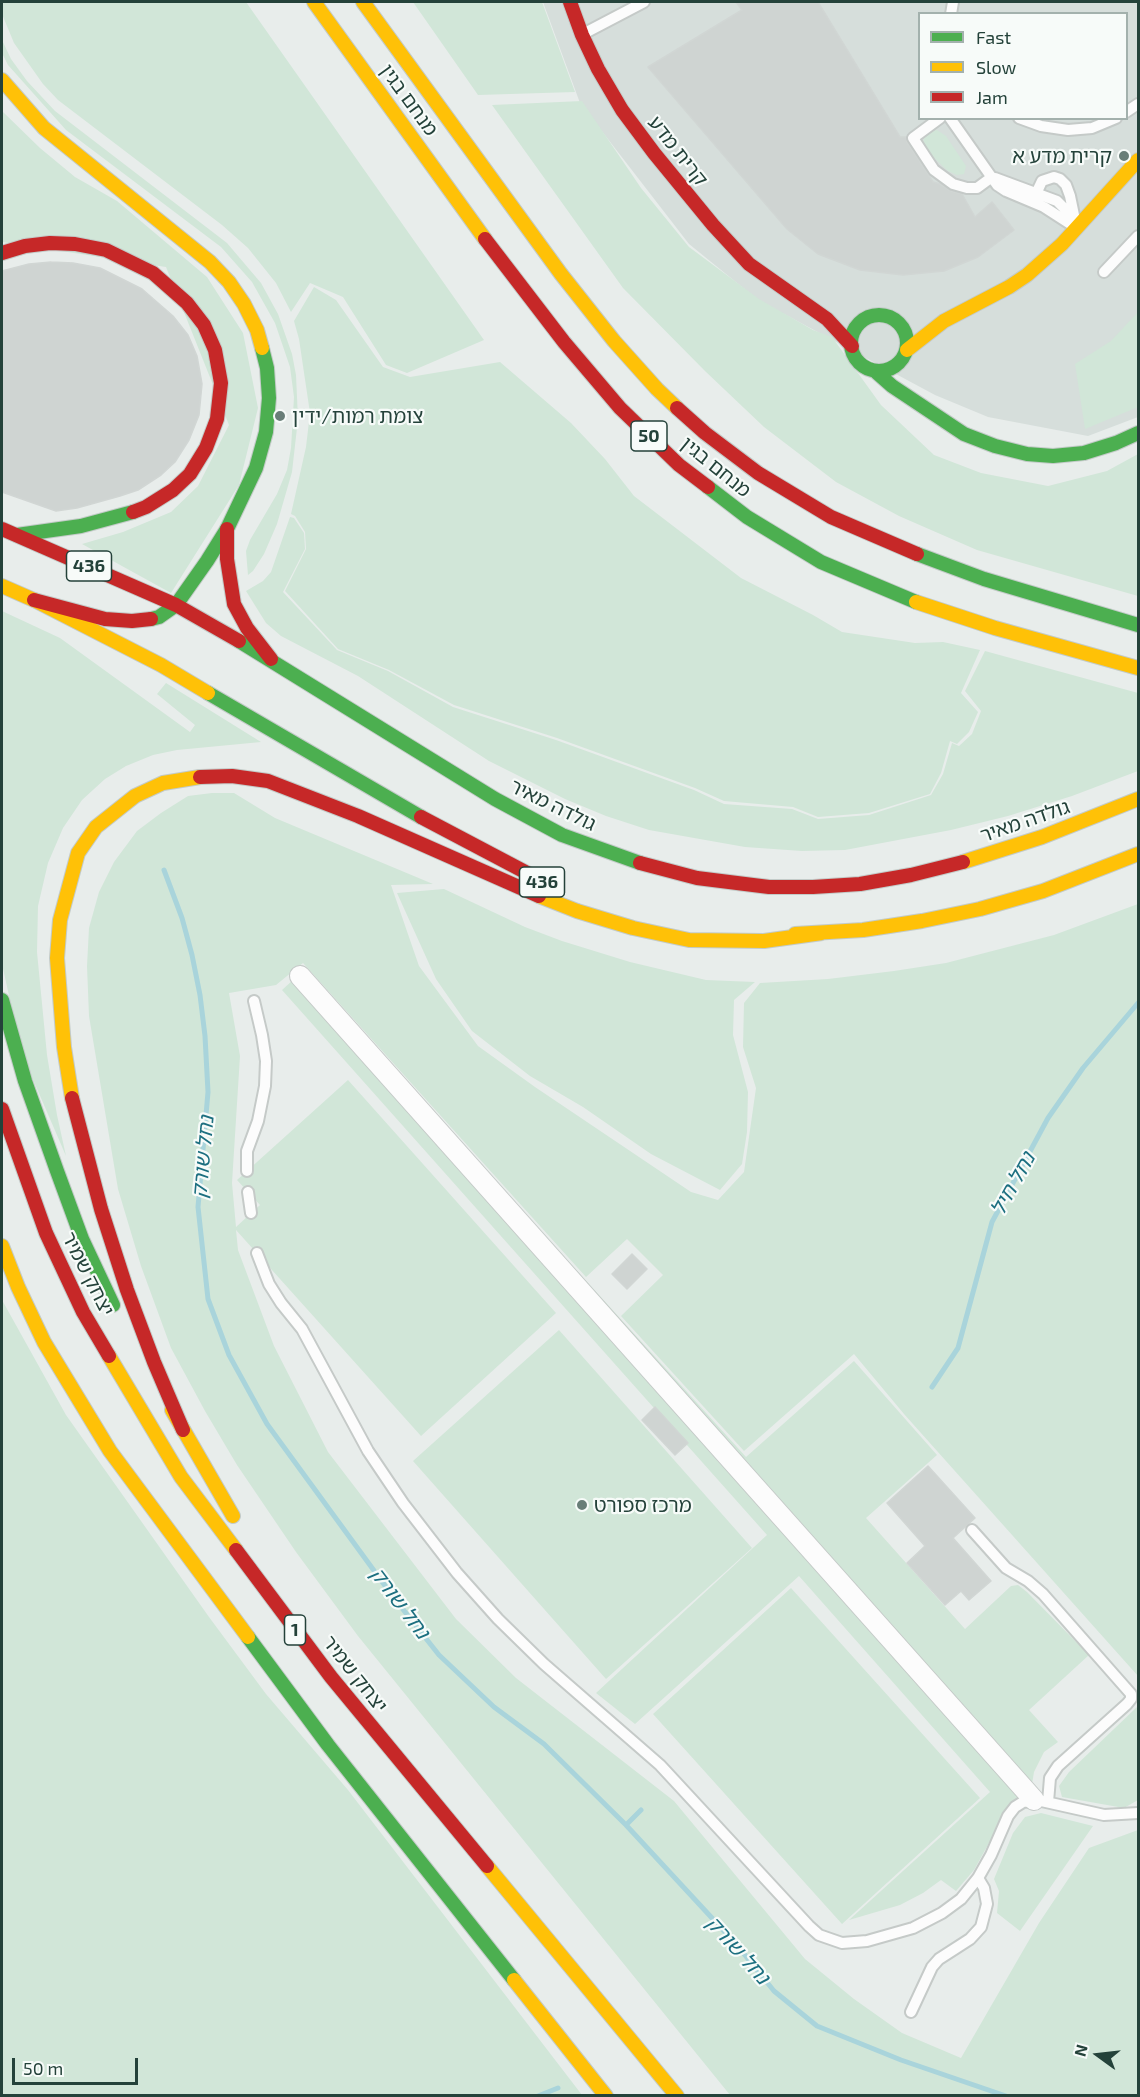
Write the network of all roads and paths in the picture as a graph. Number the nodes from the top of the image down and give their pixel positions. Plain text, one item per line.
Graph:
1 (314, 2) edge
2 (363, 2) edge
3 (376, 2) edge
4 (570, 2) edge
5 (644, 2) edge
6 (582, 35) junction
7 (419, 79) junction
8 (2, 80) edge
9 (937, 120) edge
10 (951, 120) edge
11 (1024, 120) edge
12 (1111, 120) edge
13 (1138, 159) edge
14 (992, 177) junction
15 (1034, 197) junction
16 (1077, 228) junction
17 (1138, 236) edge
18 (2, 254) edge
19 (1104, 272) dead end
20 (794, 297) junction
21 (972, 306) junction
22 (929, 315) dead end
23 (909, 317) dead end
24 (866, 318) junction
25 (892, 318) junction
26 (852, 346) junction
27 (905, 354) junction
28 (875, 371) junction
29 (925, 408) junction
30 (1138, 433) edge
31 (2, 529) edge
32 (227, 529) junction
33 (17, 535) junction
34 (2, 586) edge
35 (34, 600) junction
36 (176, 605) junction
37 (1138, 625) edge
38 (271, 659) junction
39 (1138, 668) edge
40 (1138, 799) edge
41 (1138, 854) edge
42 (556, 888) dead end
43 (575, 896) dead end
44 (822, 933) junction
45 (300, 976) dead end
46 (2, 1000) edge
47 (254, 1001) dead end
48 (2, 1108) edge
49 (247, 1171) dead end
50 (248, 1192) dead end
51 (251, 1213) dead end
52 (2, 1246) edge
53 (257, 1253) dead end
54 (183, 1430) junction
55 (243, 1530) dead end
56 (972, 1530) dead end
57 (273, 1576) dead end
58 (419, 1784) junction
59 (1041, 1801) junction
60 (1138, 1814) edge
61 (978, 1878) junction
62 (911, 2012) dead end
63 (606, 2096) edge
64 (676, 2096) edge

1 - 39 main road, מנחם בגין / 50
2 - 7 main road, מנחם בגין / 50
3 - 7 main road
4 - 6 main road, קרית מדע
5 - 6 lane
6 - 20 main road, קרית מדע
7 - 37 main road, מנחם בגין / 50
8 - 32 main road
9 - 14 lane
10 - 14 lane
11 - 12 lane
13 - 16 main road
14 - 15 lane
15 - 16 lane
15 - 16 lane
16 - 21 main road
17 - 19 lane
18 - 33 main road
20 - 24 main road, קרית מדע
20 - 26 main road, קרית מדע
21 - 22 main road
21 - 27 main road
23 - 25 main road
24 - 25 main road
24 - 26 main road
25 - 27 main road
26 - 28 main road
27 - 28 main road
27 - 29 main road
28 - 29 main road
29 - 30 main road
31 - 33 main road, גולדה מאיר / 436
32 - 36 main road
32 - 38 main road
33 - 36 main road, גולדה מאיר / 436
34 - 35 main road, 436
35 - 36 main road
35 - 42 main road, 436
36 - 38 main road, גולדה מאיר / 436
38 - 40 main road, גולדה מאיר / 436
41 - 44 main road, 436
43 - 44 main road, 436
44 - 54 main road
45 - 59 street
46 - 54 main road
47 - 49 lane
48 - 58 main road, יצחק שמיר / 1
50 - 51 lane
52 - 63 main road, 1
53 - 61 lane
54 - 55 main road
56 - 59 lane
57 - 58 main road
58 - 64 main road, יצחק שמיר / 1
59 - 60 lane
59 - 61 lane
61 - 62 lane

